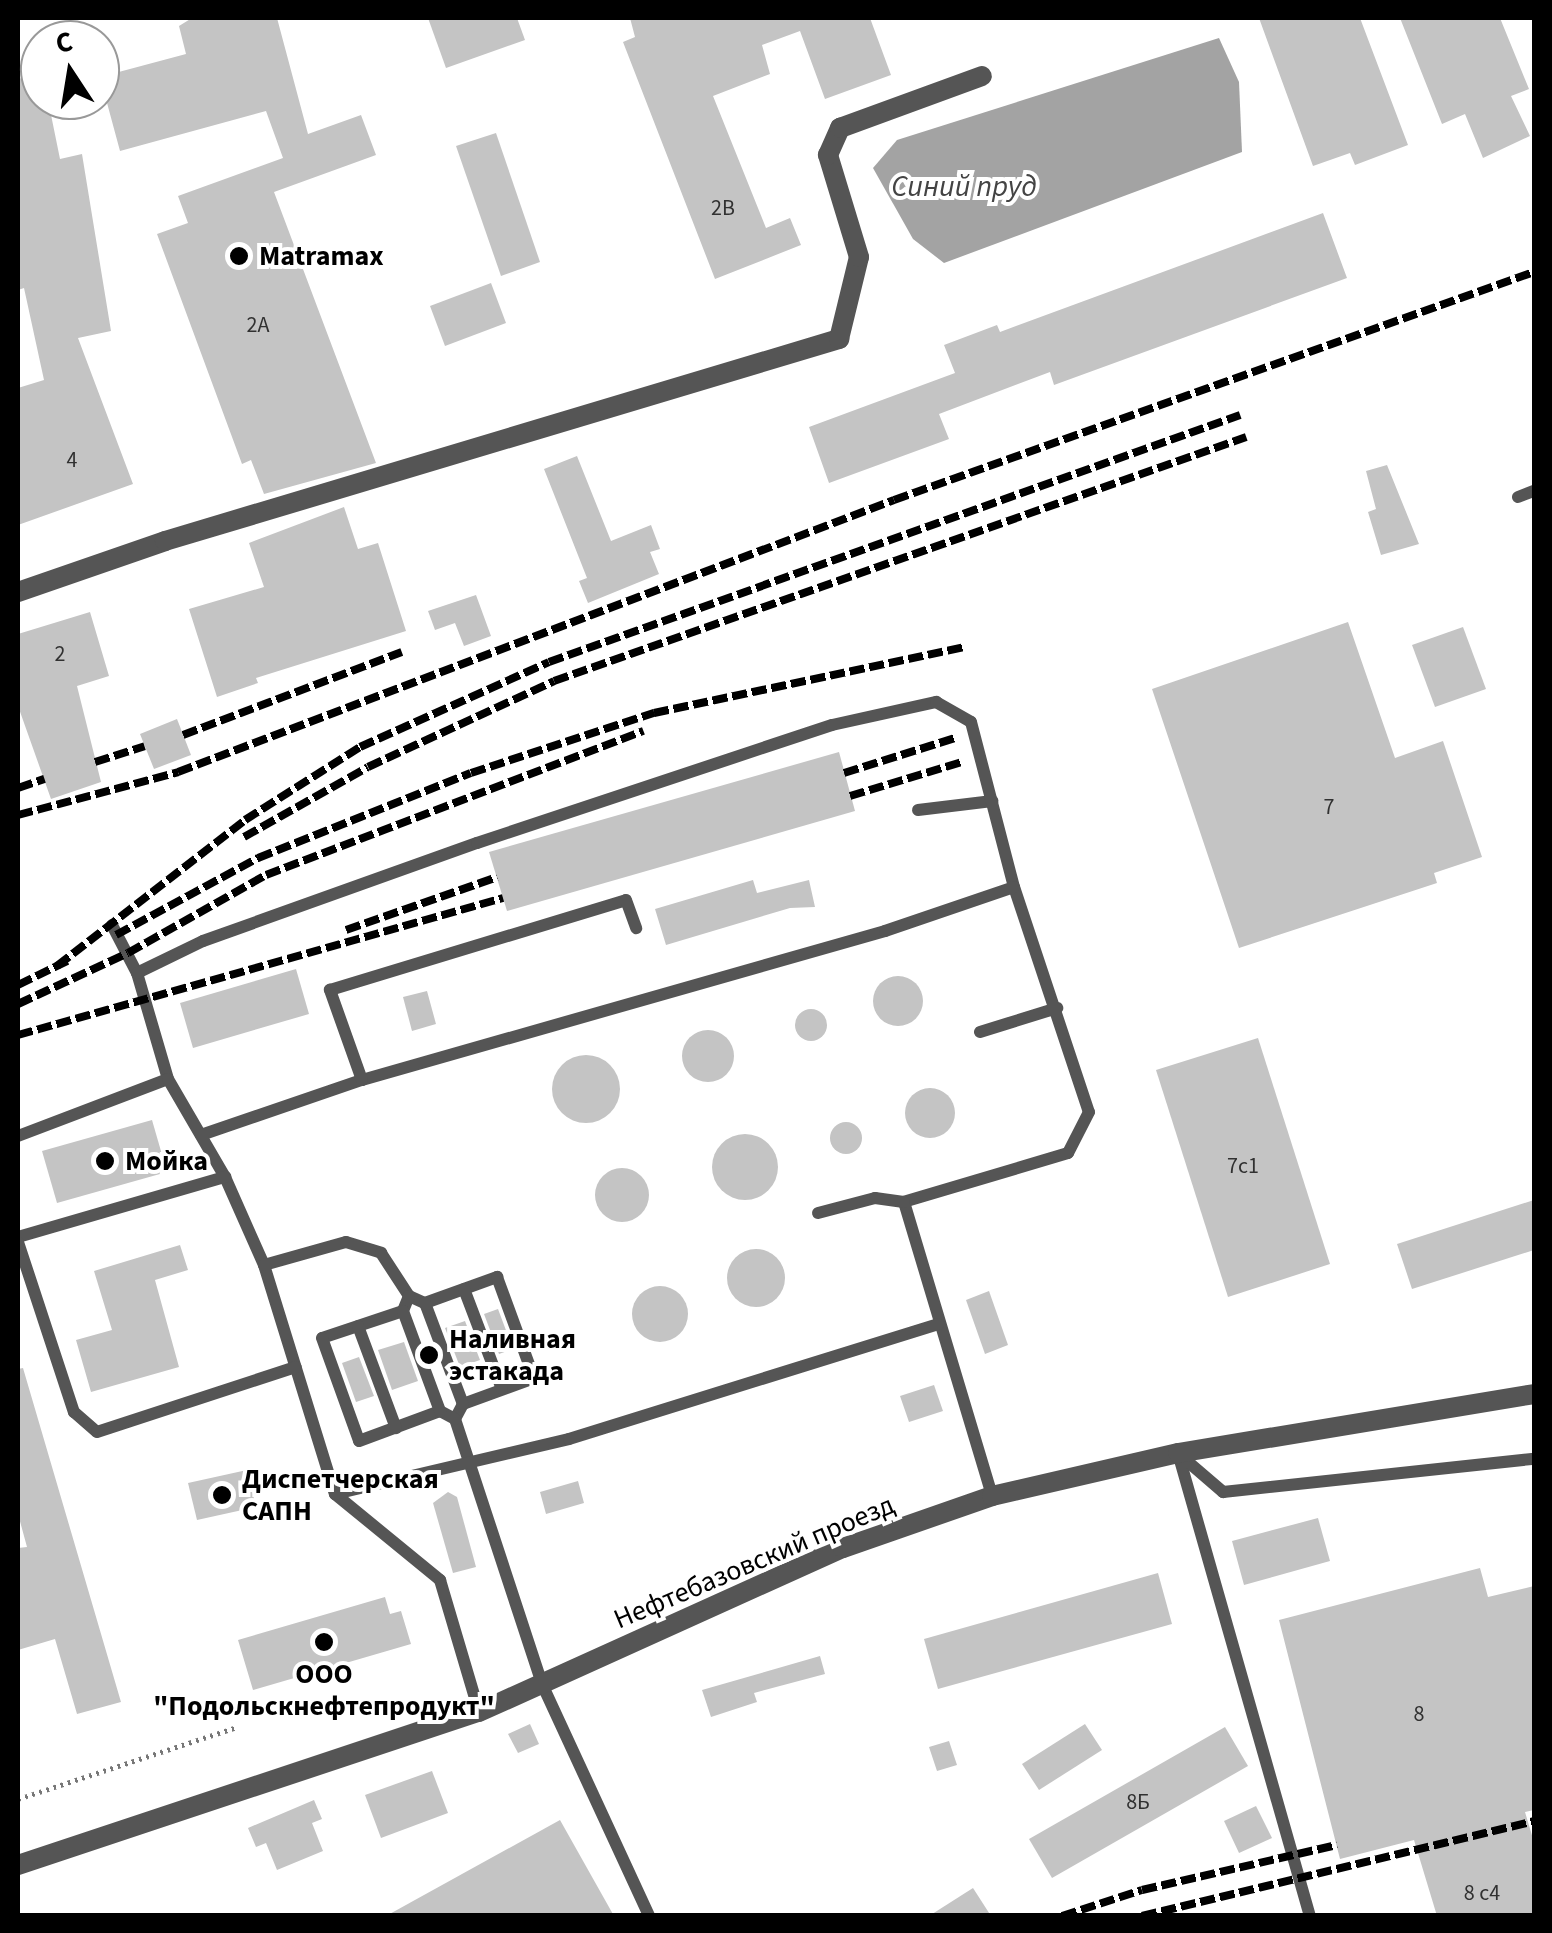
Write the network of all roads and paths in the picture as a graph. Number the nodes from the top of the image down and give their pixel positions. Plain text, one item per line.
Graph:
1 (982, 76) dead end
2 (1534, 491) edge
3 (1518, 498) dead end
4 (18, 592) edge
5 (992, 801) junction
6 (918, 810) dead end
7 (1014, 887) junction
8 (112, 924) dead end
9 (636, 928) dead end
10 (136, 973) junction
11 (1058, 1008) junction
12 (980, 1032) dead end
13 (168, 1079) junction
14 (362, 1080) junction
15 (200, 1135) junction
16 (18, 1136) edge
17 (225, 1176) junction
18 (904, 1202) junction
19 (818, 1214) dead end
20 (18, 1239) edge
21 (264, 1265) junction
22 (464, 1288) junction
23 (410, 1296) junction
24 (425, 1303) junction
25 (403, 1311) junction
26 (939, 1324) junction
27 (358, 1326) junction
28 (296, 1367) junction
29 (502, 1390) junction
30 (1534, 1394) edge
31 (463, 1404) junction
32 (440, 1412) junction
33 (455, 1418) junction
34 (396, 1428) junction
35 (1178, 1454) junction
36 (468, 1459) junction
37 (1534, 1459) edge
38 (335, 1494) junction
39 (992, 1496) junction
40 (542, 1684) junction
41 (479, 1712) junction
42 (237, 1727) dead end
43 (18, 1799) edge
44 (18, 1865) edge
45 (649, 1916) edge
46 (1306, 1916) edge

1 - 4 street
2 - 3 lane
5 - 6 lane
5 - 7 lane
5 - 10 lane
7 - 11 lane
7 - 14 lane
8 - 10 lane
9 - 14 lane
10 - 13 lane
11 - 12 lane
11 - 18 lane
13 - 15 lane
13 - 16 lane
14 - 15 lane
15 - 17 lane
17 - 20 lane
17 - 21 lane
18 - 19 lane
18 - 26 lane
20 - 28 lane
21 - 23 lane
21 - 28 lane
22 - 24 lane
22 - 29 lane
22 - 29 lane
23 - 24 lane
23 - 25 lane
24 - 31 lane
25 - 27 lane
25 - 32 lane
26 - 36 lane
26 - 39 lane
27 - 34 lane
27 - 34 lane
28 - 38 lane
29 - 31 lane
30 - 35 street, Нефтебазовский проезд
31 - 33 lane
32 - 33 lane
32 - 34 lane
33 - 36 lane
35 - 37 lane
35 - 39 street, Нефтебазовский проезд
35 - 46 lane
36 - 38 lane
36 - 40 lane
38 - 41 lane
39 - 40 street, Нефтебазовский проезд
40 - 41 street, Нефтебазовский проезд
40 - 45 lane
41 - 44 street, Нефтебазовский проезд
42 - 43 path

